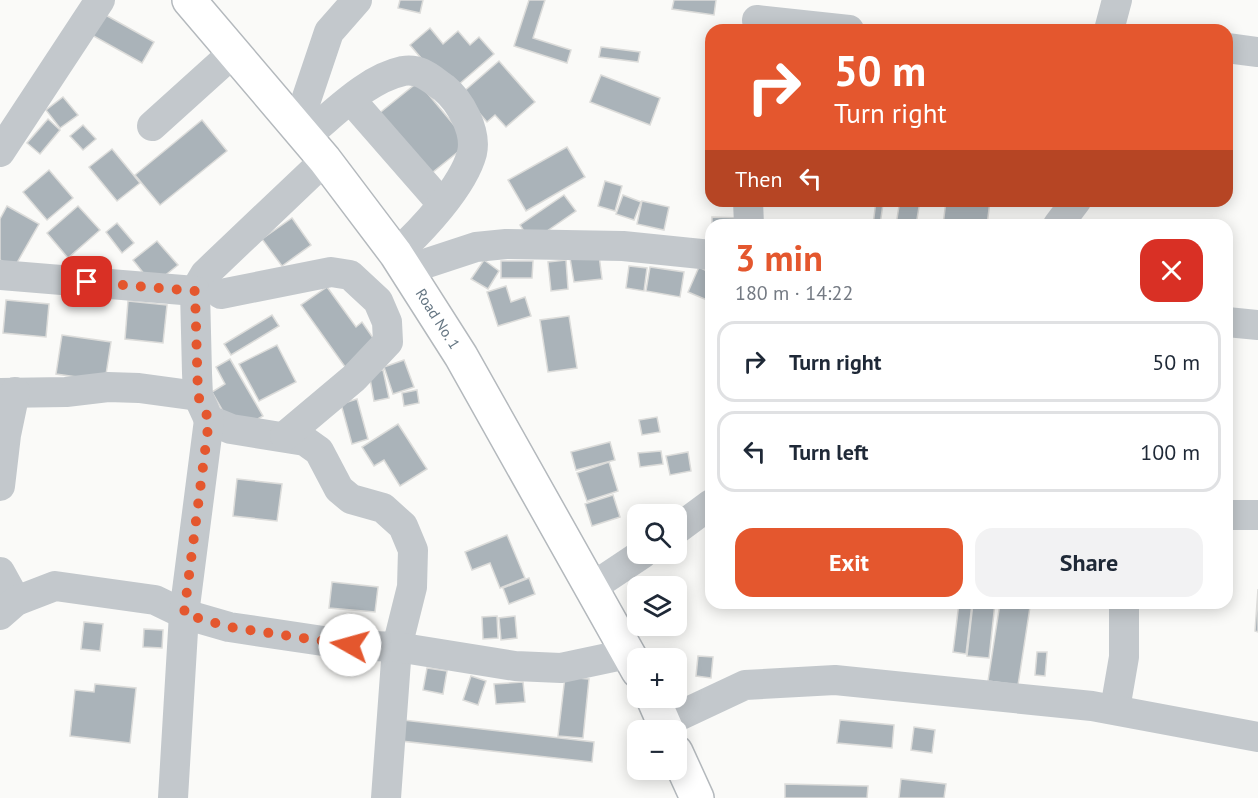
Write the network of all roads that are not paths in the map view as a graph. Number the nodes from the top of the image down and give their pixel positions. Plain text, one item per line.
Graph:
1 (99, 0) edge
2 (189, 0) edge
3 (357, 0) edge
4 (1117, 0) edge
5 (758, 17) edge
6 (807, 24) edge
7 (1111, 24) edge
8 (1233, 49) edge
9 (234, 52) junction
10 (1258, 52) edge
11 (352, 100) junction
12 (152, 126) dead end
13 (309, 141) junction
14 (0, 152) edge
15 (442, 204) junction
16 (705, 254) edge
17 (401, 262) junction
18 (0, 275) edge
19 (208, 293) junction
20 (1233, 323) edge
21 (1258, 326) edge
22 (8, 393) edge
23 (204, 408) junction
24 (285, 436) junction
25 (0, 486) edge
26 (705, 508) edge
27 (1233, 515) edge
28 (1258, 515) edge
29 (687, 522) edge
30 (627, 564) edge
31 (0, 572) edge
32 (591, 588) junction
33 (8, 608) edge
34 (1124, 609) edge
35 (184, 614) junction
36 (397, 647) junction
37 (627, 653) edge
38 (627, 662) edge
39 (1115, 709) junction
40 (677, 720) edge
41 (1258, 737) edge
42 (687, 776) edge
43 (173, 798) edge
44 (386, 798) edge
45 (697, 798) edge

1 - 14 street
2 - 9 highway, Road No. 1
3 - 13 street
4 - 7 street
5 - 6 street
8 - 10 street
9 - 12 street
9 - 13 highway, Road No. 1
11 - 13 street
11 - 15 street
11 - 15 street
13 - 17 highway, Road No. 1
13 - 19 street
15 - 17 street
16 - 17 street
17 - 32 highway, Road No. 1
18 - 19 street
19 - 23 street
19 - 24 street
20 - 21 street
22 - 23 street
22 - 25 street
23 - 24 street
23 - 35 street
24 - 36 street
26 - 29 street
27 - 28 street
30 - 32 street
31 - 33 street
32 - 37 highway, Road No. 1
33 - 35 street
34 - 39 street
35 - 36 street
35 - 43 street
36 - 38 street
36 - 44 street
39 - 40 street
39 - 41 street
42 - 45 highway

